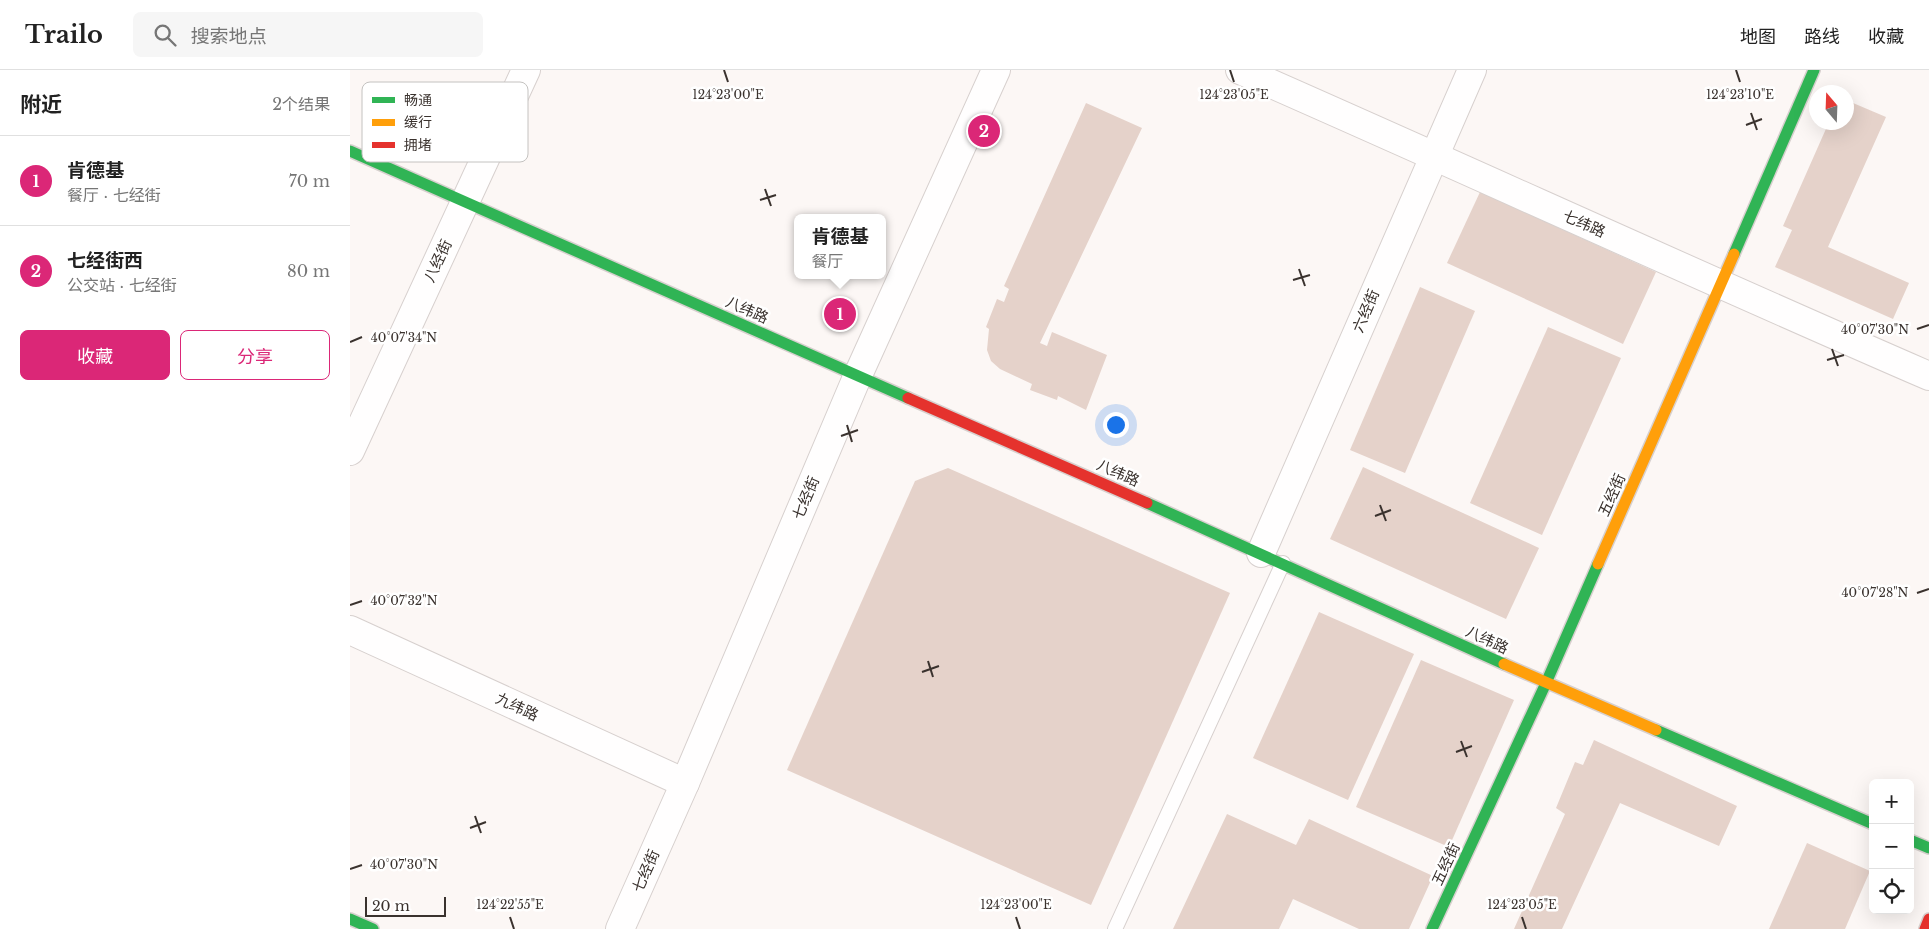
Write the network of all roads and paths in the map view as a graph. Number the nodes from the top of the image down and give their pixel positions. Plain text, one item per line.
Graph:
1 (526, 70) edge
2 (996, 70) edge
3 (1240, 70) edge
4 (1472, 70) edge
5 (1814, 70) edge
6 (521, 82) edge
7 (350, 151) edge
8 (1434, 155) junction
9 (362, 156) edge
10 (375, 162) edge
11 (484, 162) edge
12 (466, 202) junction
13 (1721, 286) junction
14 (858, 375) junction
15 (1929, 376) edge
16 (350, 452) edge
17 (1272, 558) junction
18 (350, 630) edge
19 (1546, 683) junction
20 (685, 784) junction
21 (1869, 822) edge
22 (1914, 842) edge
23 (1929, 848) edge
24 (350, 919) edge
25 (1929, 919) edge
26 (373, 929) edge
27 (620, 929) edge
28 (1115, 929) edge
29 (1432, 929) edge
30 (1925, 929) edge

1 - 6 street, 八经街
2 - 14 street, 七经街
3 - 8 street, 七纬路
4 - 8 street, 六经街
5 - 13 street, 五经街
7 - 9 street, 八纬路
8 - 13 street, 七纬路
8 - 17 street, 六经街
10 - 12 street, 八纬路
11 - 12 street, 八经街
12 - 14 street, 八纬路
12 - 16 street, 八经街
13 - 15 street, 七纬路
13 - 19 street, 五经街
14 - 17 street, 八纬路
14 - 20 street, 七经街
17 - 19 street, 八纬路
17 - 28 lane
18 - 20 street, 九纬路
19 - 21 street, 八纬路
19 - 29 street, 五经街
20 - 27 street, 七经街
22 - 23 street
24 - 26 street
25 - 30 street

